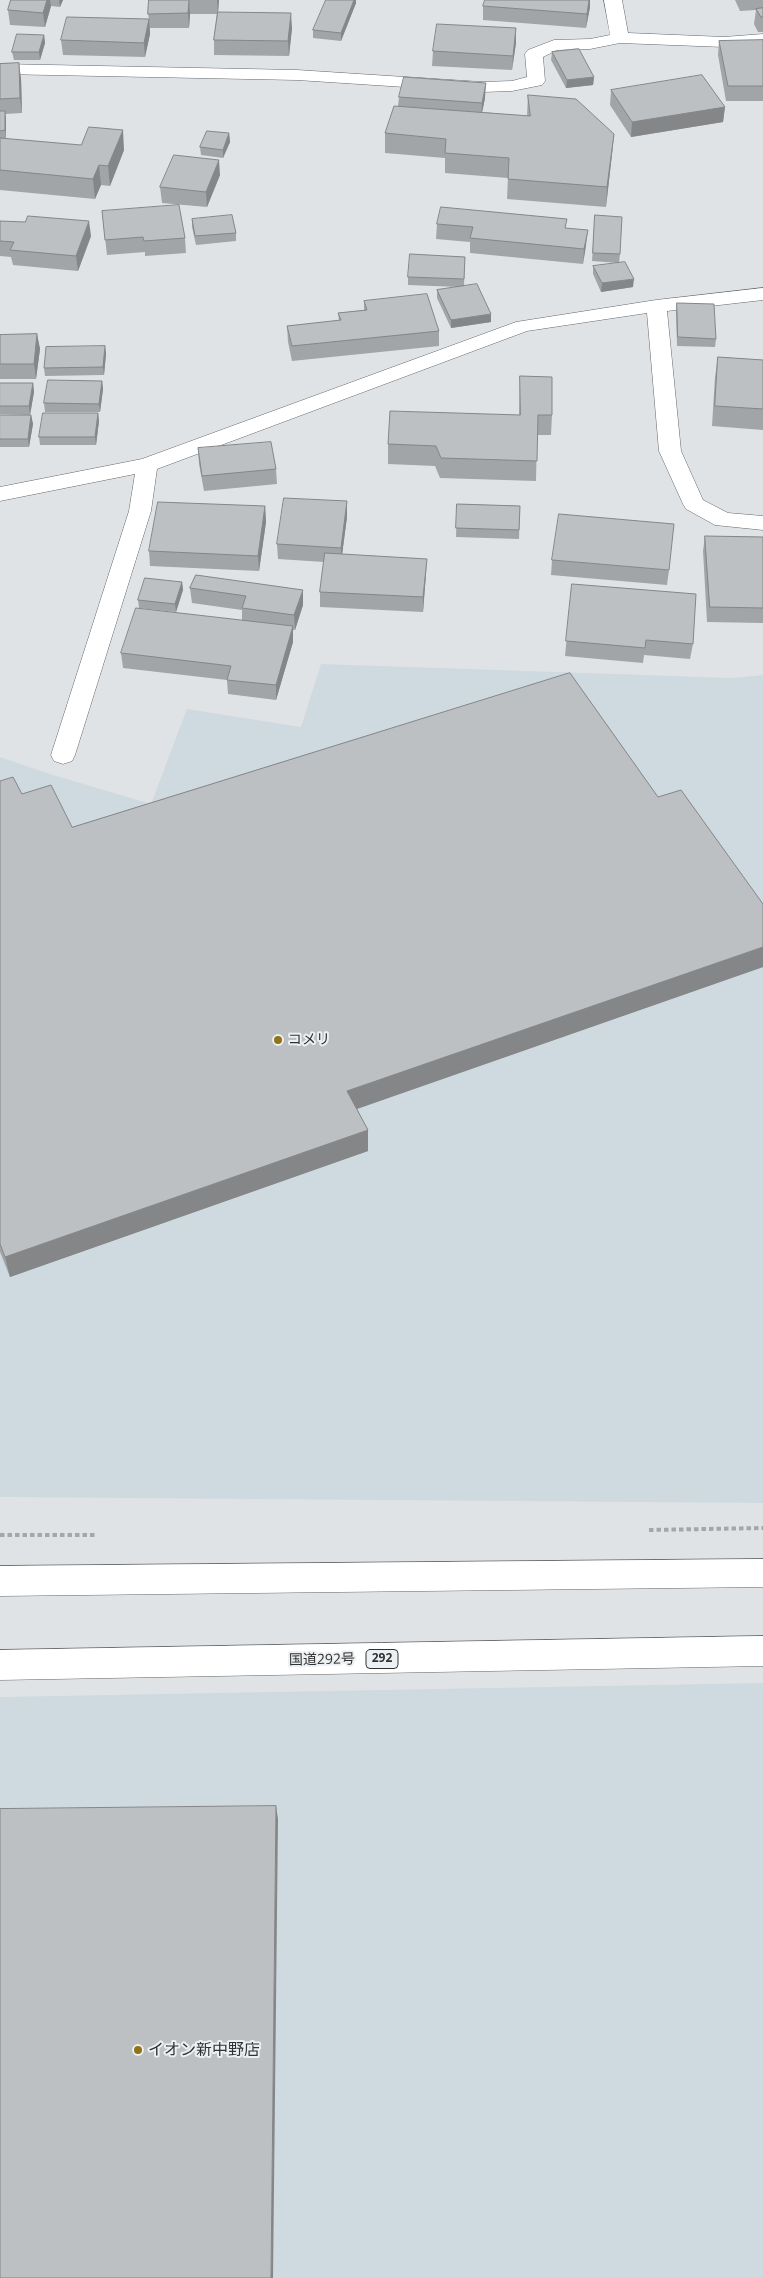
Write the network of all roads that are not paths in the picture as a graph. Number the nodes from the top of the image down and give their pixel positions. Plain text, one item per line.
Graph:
1 (613, 0) edge
2 (620, 38) junction
3 (763, 39) edge
4 (0, 69) edge
5 (763, 294) edge
6 (656, 306) junction
7 (147, 465) junction
8 (0, 494) edge
9 (763, 523) edge
10 (63, 755) dead end
11 (763, 1573) edge
12 (0, 1581) edge
13 (763, 1651) edge
14 (0, 1665) edge

1 - 2 main road
2 - 3 main road
2 - 4 main road
5 - 6 main road
6 - 7 main road
6 - 9 main road
7 - 8 main road
7 - 10 main road
11 - 12 main road
13 - 14 main road, 国道292号 / 292

